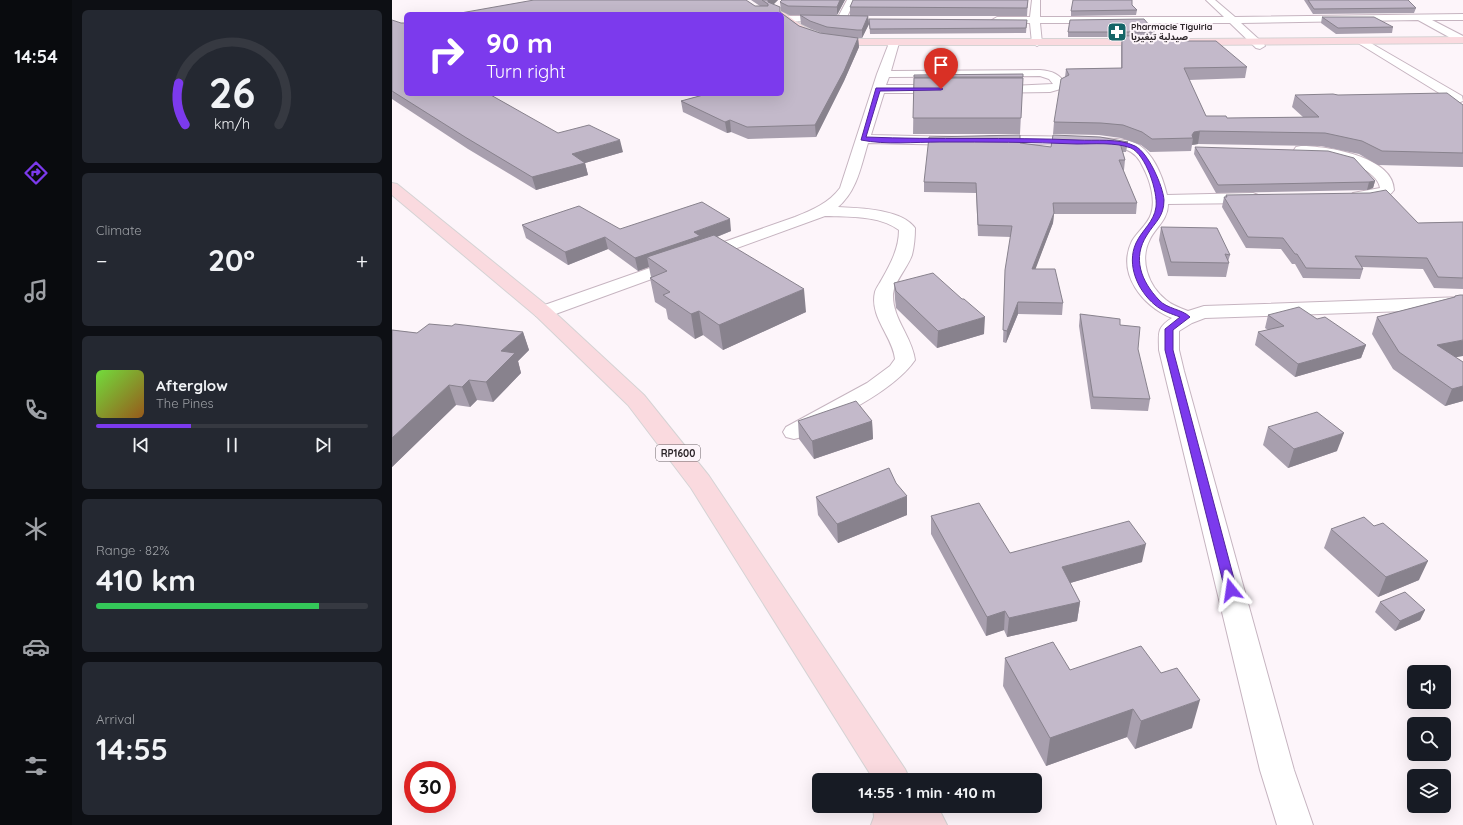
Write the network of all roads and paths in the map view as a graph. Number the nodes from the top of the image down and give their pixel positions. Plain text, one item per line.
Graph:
1 (851, 0) edge
2 (1036, 0) edge
3 (1210, 0) edge
4 (784, 13) edge
5 (784, 16) edge
6 (1463, 16) edge
7 (1420, 17) junction
8 (989, 20) edge
9 (1234, 20) junction
10 (1035, 21) junction
11 (791, 36) edge
12 (1463, 42) edge
13 (1037, 43) junction
14 (1366, 43) junction
15 (1180, 44) edge
16 (1258, 44) junction
17 (893, 46) junction
18 (883, 74) junction
19 (878, 89) junction
20 (956, 89) edge
21 (980, 89) edge
22 (1460, 100) edge
23 (1412, 101) edge
24 (863, 139) junction
25 (1286, 150) edge
26 (392, 187) edge
27 (1343, 196) edge
28 (1264, 198) edge
29 (1160, 200) junction
30 (824, 211) junction
31 (1463, 303) edge
32 (543, 312) junction
33 (1186, 317) junction
34 (794, 432) dead end
35 (882, 773) edge
36 (891, 813) edge
37 (920, 813) edge
38 (889, 825) edge
39 (929, 825) edge
40 (1295, 825) edge

1 - 4 street
2 - 10 street
3 - 9 street
5 - 17 main road
6 - 7 street
7 - 9 street
7 - 12 street
8 - 10 street
9 - 10 street
9 - 16 street
10 - 13 street
11 - 17 main road
12 - 14 main road
13 - 17 main road
13 - 17 main road
14 - 16 main road
14 - 22 street
15 - 16 main road
17 - 18 street
18 - 19 street
18 - 21 street
19 - 20 street
19 - 24 street
22 - 23 street
24 - 29 street
24 - 30 street
25 - 27 street
26 - 32 main road, RP1600
28 - 29 street
29 - 33 street
30 - 32 street
30 - 34 street
31 - 33 street
32 - 35 main road, RP1600
33 - 40 street
36 - 38 main road
37 - 39 main road

